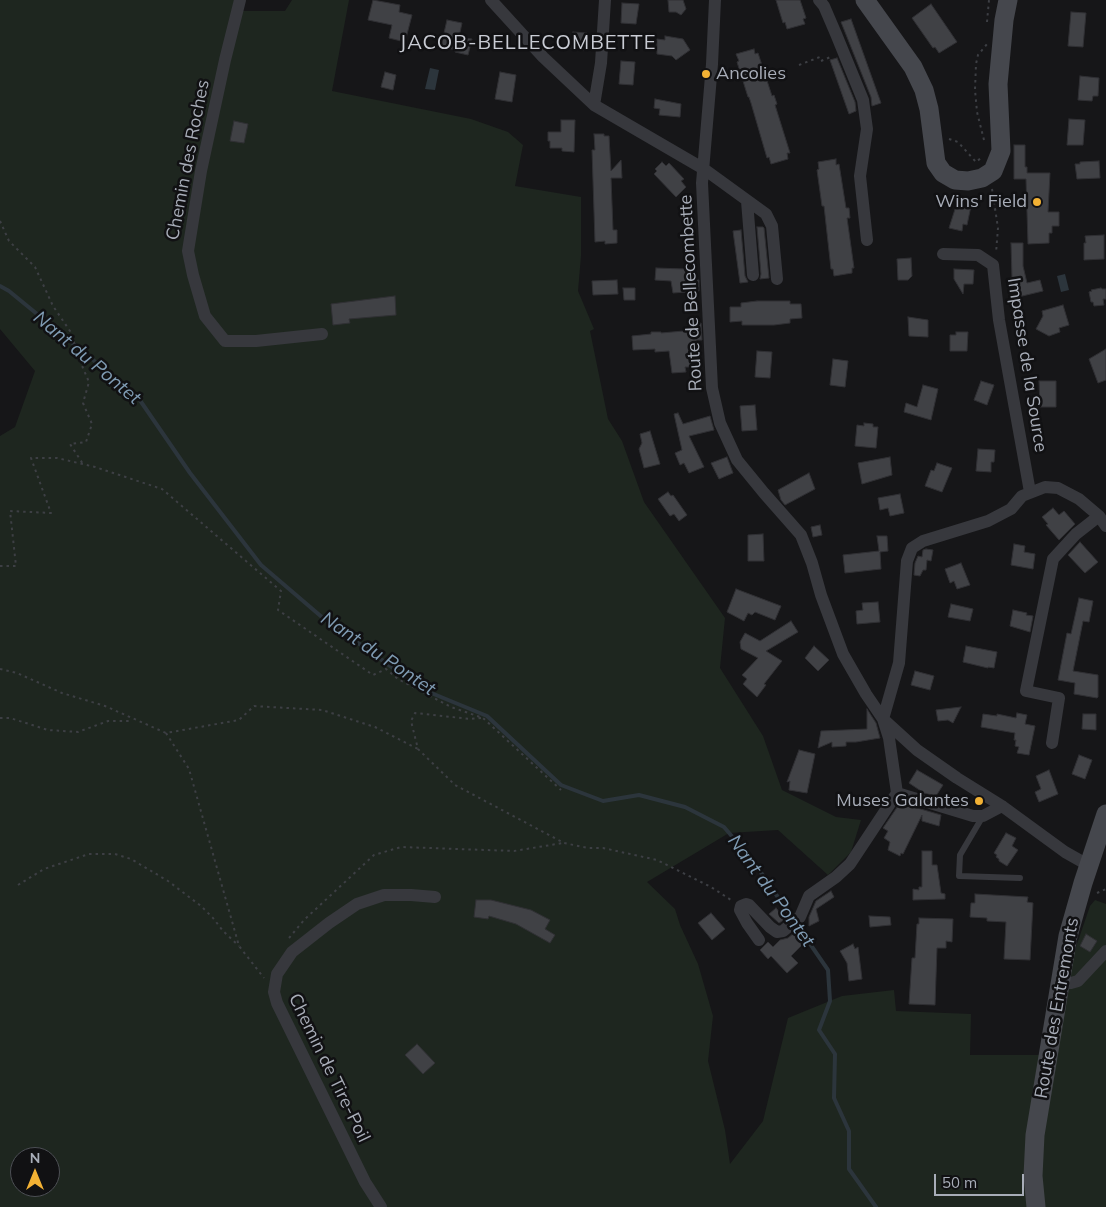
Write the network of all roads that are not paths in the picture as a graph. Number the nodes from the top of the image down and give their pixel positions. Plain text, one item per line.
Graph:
1 (240, 0) edge
2 (491, 0) edge
3 (605, 0) edge
4 (715, 0) edge
5 (819, 0) edge
6 (865, 0) edge
7 (1008, 0) edge
8 (594, 105) junction
9 (704, 169) junction
10 (747, 201) junction
11 (867, 240) dead end
12 (943, 254) dead end
13 (753, 275) dead end
14 (777, 279) dead end
15 (322, 334) dead end
16 (1030, 492) junction
17 (1104, 520) edge
18 (883, 718) junction
19 (1052, 743) dead end
20 (897, 793) junction
21 (1002, 806) junction
22 (1106, 814) edge
23 (983, 816) junction
24 (1088, 866) junction
25 (1020, 878) dead end
26 (435, 897) dead end
27 (759, 940) dead end
28 (1106, 951) edge
29 (1061, 983) junction
30 (381, 1207) edge
31 (1036, 1207) edge

1 - 15 street, Chemin des Roches
2 - 8 street
3 - 8 street
4 - 9 street, Route de Bellecombette
5 - 11 street
6 - 7 street
8 - 9 street
9 - 10 street
9 - 18 street, Route de Bellecombette
10 - 13 street
10 - 14 street
12 - 16 street, Impasse de la Source
16 - 17 street
16 - 18 street
17 - 19 street
18 - 20 street, Route de Bellecombette
18 - 21 street, Route de Bellecombette
20 - 23 street
20 - 27 street
21 - 23 street
21 - 24 street, Route de Bellecombette
22 - 24 street, Route des Entremonts
23 - 25 lane
24 - 29 street, Route des Entremonts
26 - 30 street, Chemin de Tire-Poil
28 - 29 street
29 - 31 street, Route des Entremonts

